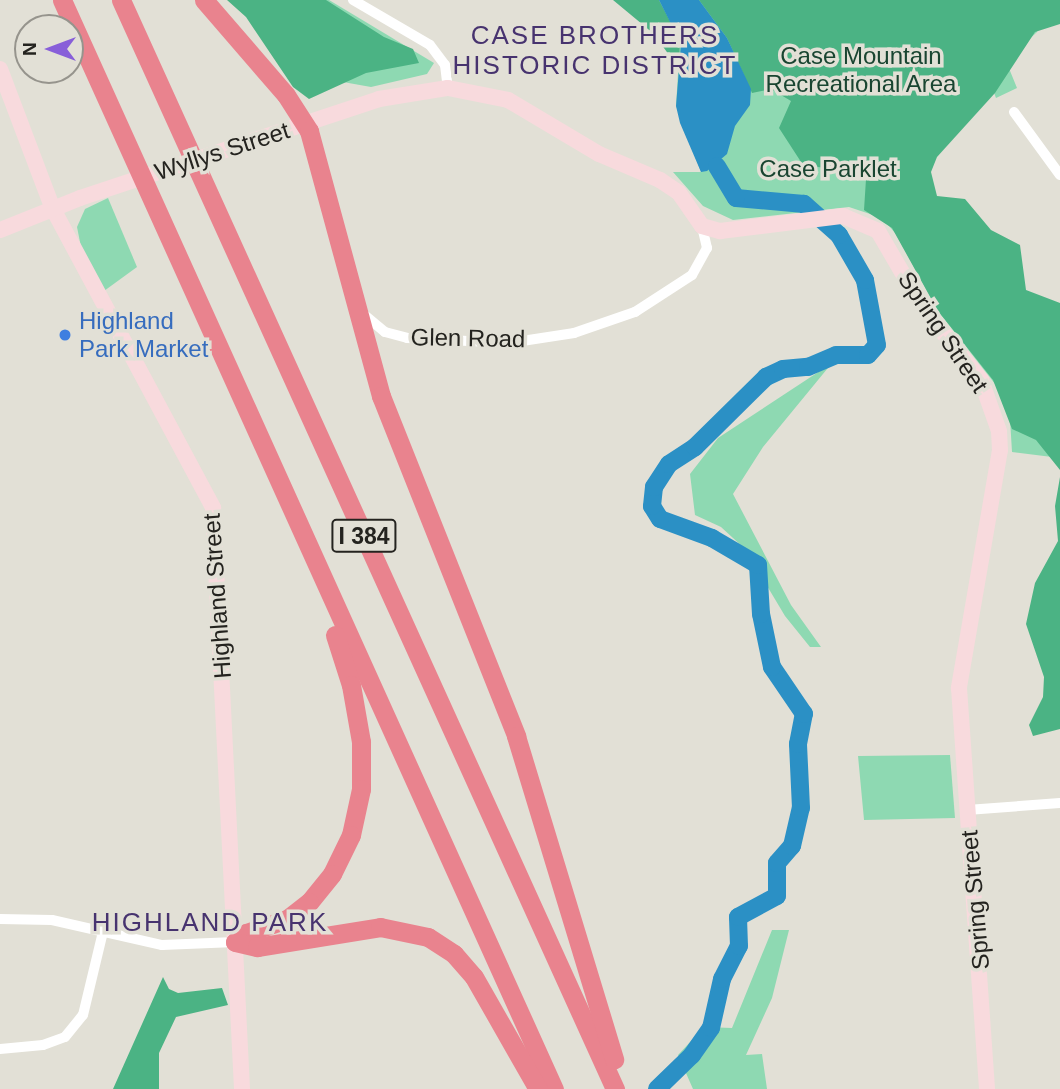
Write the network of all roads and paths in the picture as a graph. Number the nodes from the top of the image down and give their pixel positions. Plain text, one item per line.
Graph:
1 (62, 0) edge
2 (121, 0) edge
3 (204, 0) edge
4 (353, 0) edge
5 (0, 69) edge
6 (448, 88) junction
7 (1014, 112) dead end
8 (306, 123) junction
9 (1060, 175) edge
10 (53, 209) junction
11 (702, 226) junction
12 (0, 230) edge
13 (355, 305) junction
14 (308, 547) junction
15 (1060, 803) edge
16 (967, 810) junction
17 (0, 919) edge
18 (103, 932) junction
19 (235, 942) junction
20 (0, 1049) edge
21 (612, 1073) edge
22 (242, 1089) edge
23 (538, 1089) edge
24 (554, 1089) edge
25 (626, 1089) edge
26 (987, 1089) edge

1 - 14 highway, I 384
2 - 21 highway, I 384
3 - 8 highway
4 - 6 street
5 - 10 street, Highland Street
6 - 8 street, Wyllys Street
6 - 11 street
7 - 9 street
8 - 10 street, Wyllys Street
8 - 13 highway
10 - 12 street, Wyllys Street
10 - 19 street, Highland Street
11 - 13 street, Glen Road
11 - 16 street, Spring Street
13 - 21 highway
14 - 19 highway
14 - 24 highway, I 384
15 - 16 street
16 - 26 street, Spring Street
17 - 18 street
18 - 19 street
18 - 20 street
19 - 22 street, Highland Street
19 - 23 highway
21 - 25 highway

